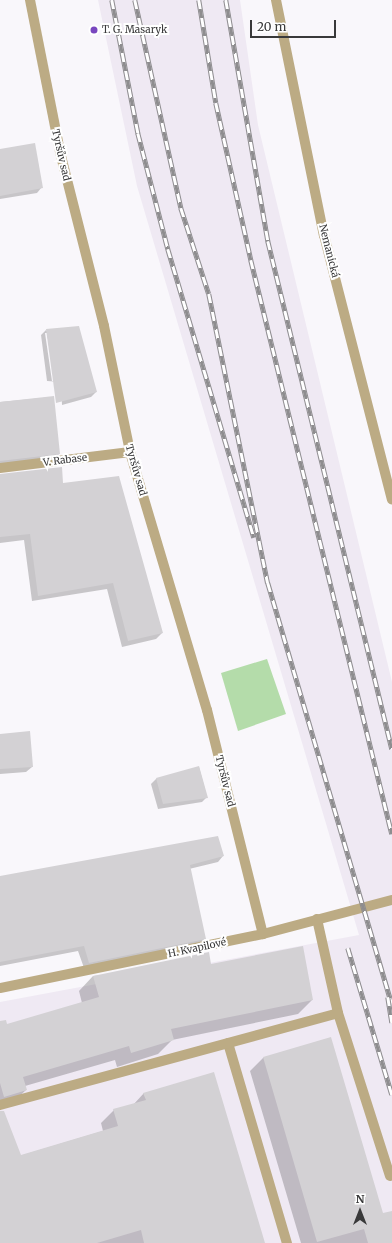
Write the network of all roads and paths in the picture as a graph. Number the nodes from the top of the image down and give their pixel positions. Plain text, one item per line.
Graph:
1 (30, 0) edge
2 (276, 0) edge
3 (130, 452) junction
4 (0, 468) edge
5 (392, 499) edge
6 (392, 900) edge
7 (317, 919) junction
8 (263, 934) junction
9 (0, 988) edge
10 (338, 1014) junction
11 (228, 1043) junction
12 (0, 1105) edge
13 (390, 1176) dead end
14 (287, 1243) edge

1 - 3 street, Tyršův sad
2 - 5 street, Nemanická
3 - 4 street, V. Rabase
3 - 8 street, Tyršův sad
6 - 7 street, H. Kvapilové
7 - 8 street, H. Kvapilové
7 - 10 street
8 - 9 street, H. Kvapilové
10 - 11 street
10 - 13 street
11 - 12 street
11 - 14 street

